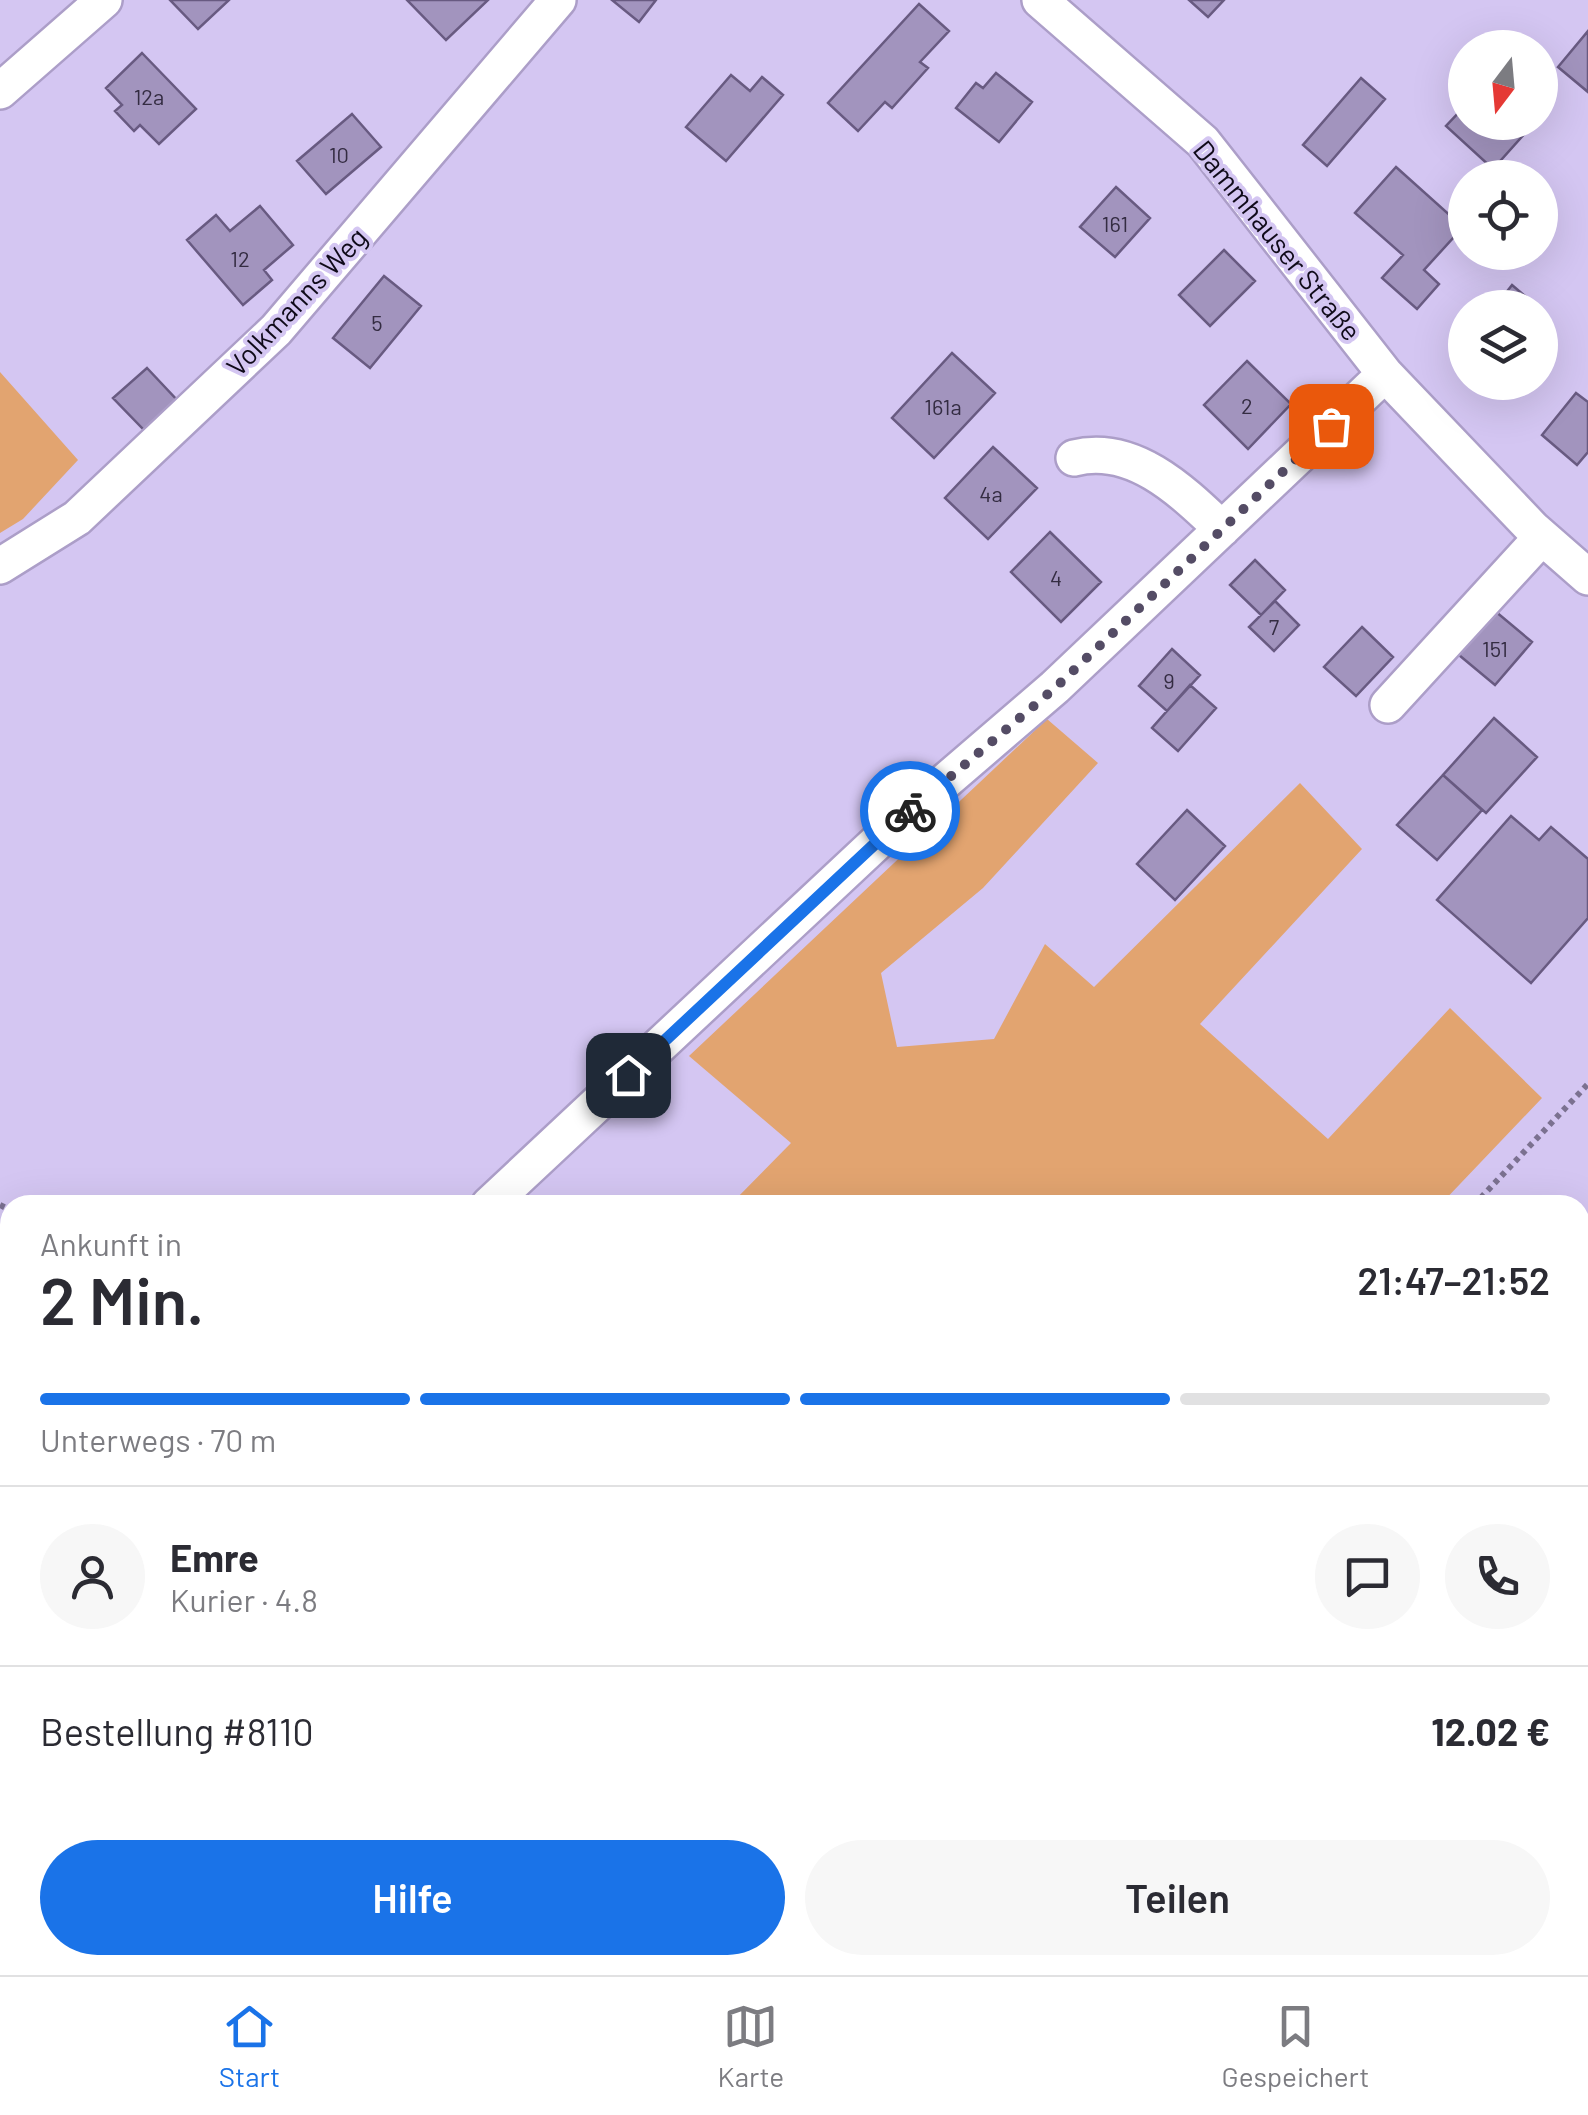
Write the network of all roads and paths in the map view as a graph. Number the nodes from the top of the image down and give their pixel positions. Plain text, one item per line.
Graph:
1 (104, 0) edge
2 (558, 0) edge
3 (1040, 0) edge
4 (0, 91) edge
5 (1386, 374) junction
6 (1074, 458) dead end
7 (1222, 529) junction
8 (1542, 537) junction
9 (0, 566) edge
10 (1588, 577) edge
11 (1388, 705) dead end
12 (1588, 1084) edge
13 (500, 1195) edge
14 (1483, 1195) edge

1 - 4 street
2 - 9 street, Volkmanns Weg
3 - 5 street, Dammhauser Straße
5 - 7 street
5 - 8 street, Dammhauser Straße
6 - 7 street
7 - 13 street
8 - 10 street, Dammhauser Straße
8 - 11 street
12 - 14 path

